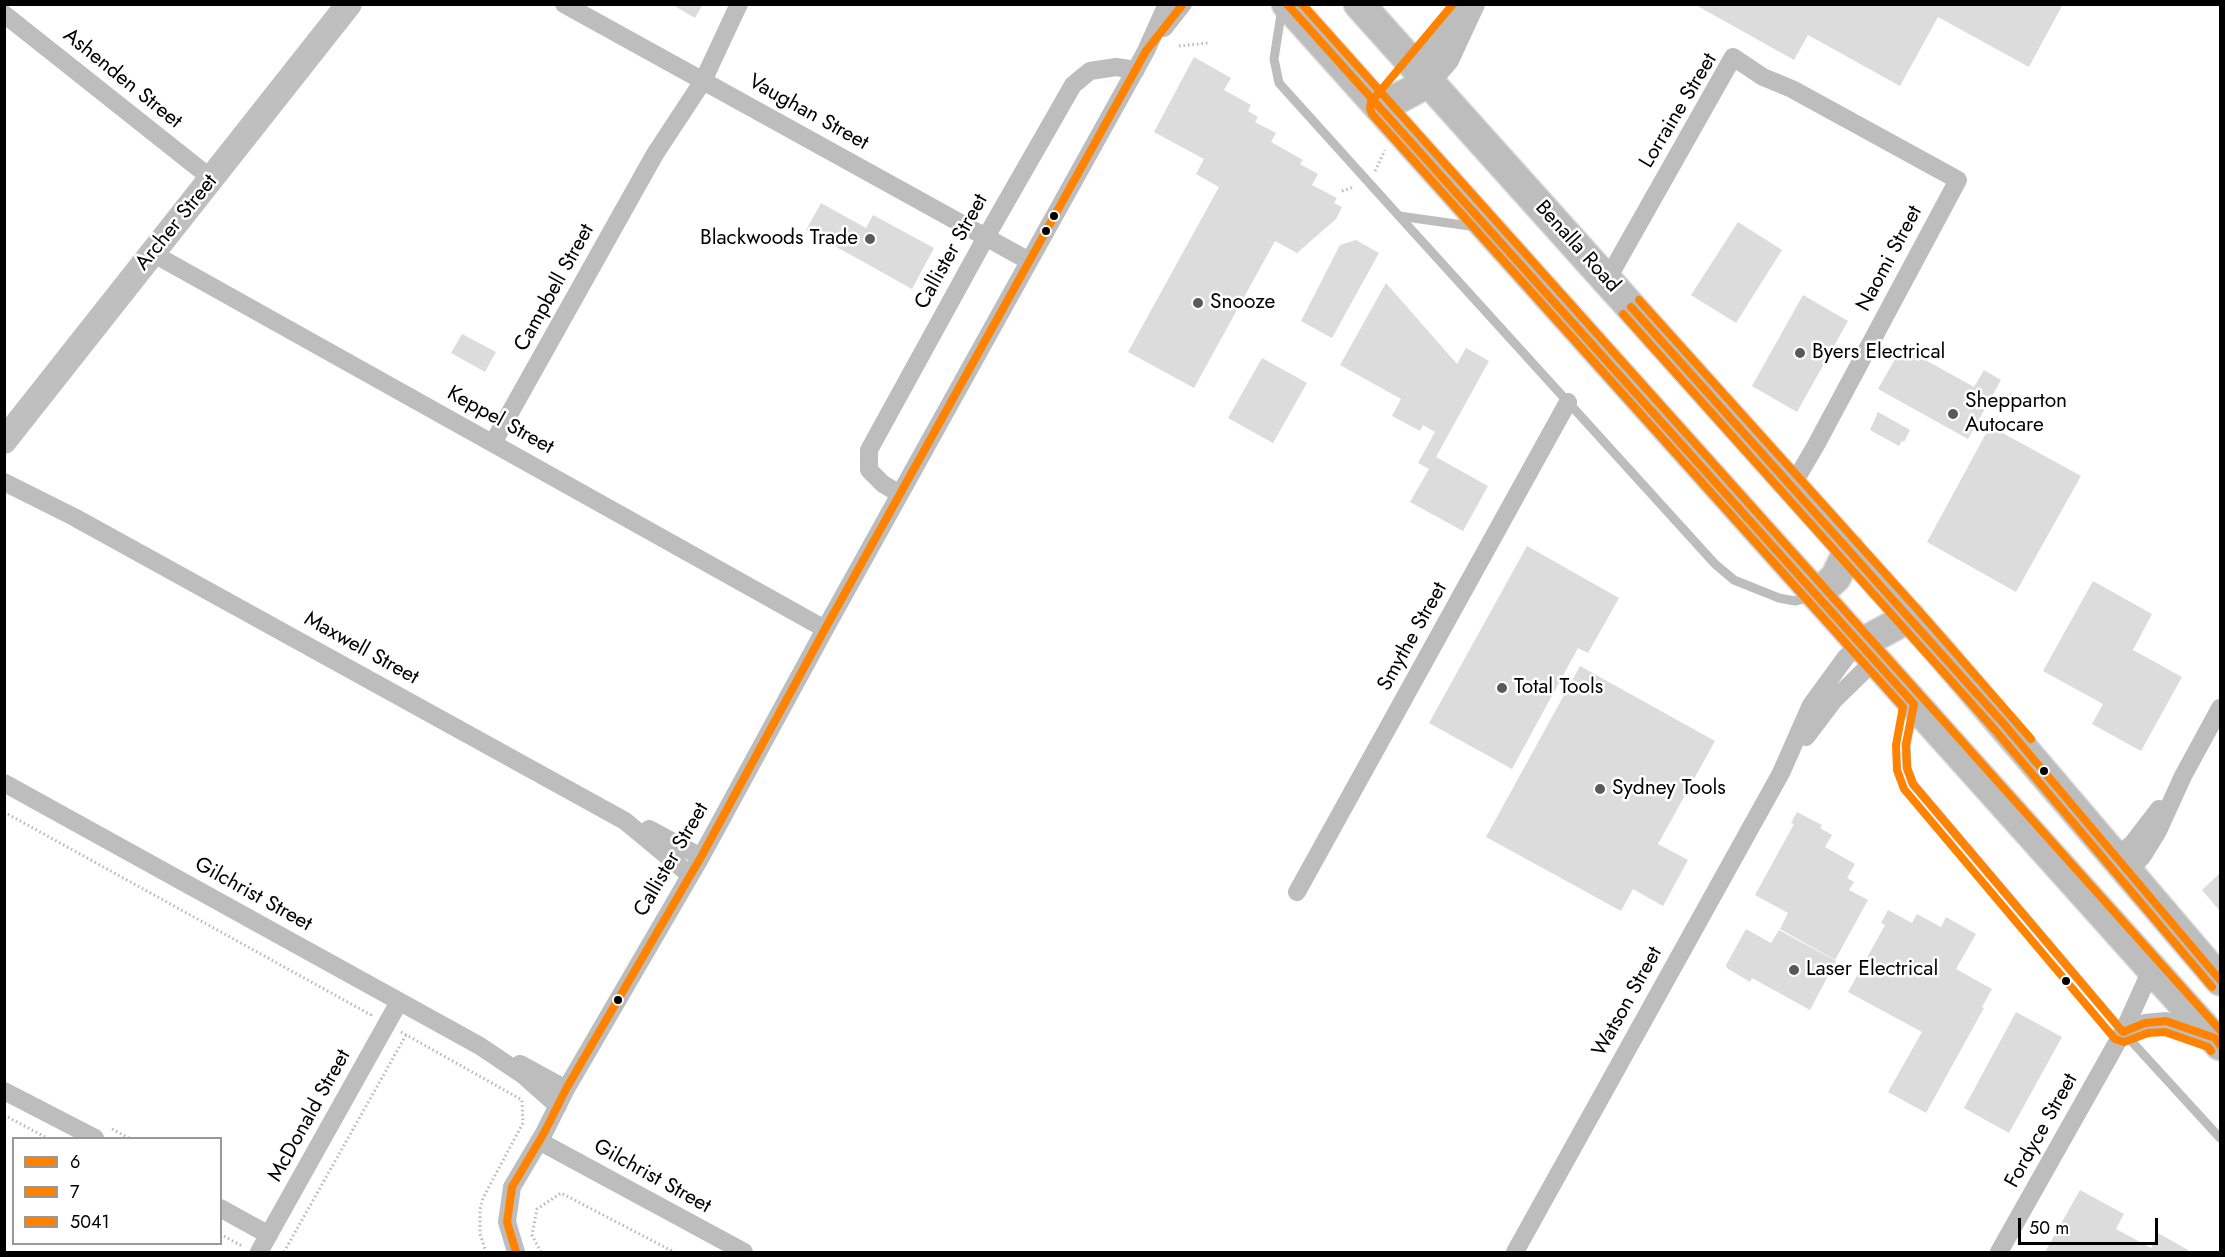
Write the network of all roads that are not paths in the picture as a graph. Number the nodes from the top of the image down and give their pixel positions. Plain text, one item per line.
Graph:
1 (349, 4) edge
2 (564, 4) edge
3 (738, 4) edge
4 (1167, 4) edge
5 (1183, 4) edge
6 (1282, 4) edge
7 (1287, 4) edge
8 (1359, 4) edge
9 (1467, 4) edge
10 (1474, 4) edge
11 (4, 14) edge
12 (1146, 51) junction
13 (1136, 70) junction
14 (1421, 74) junction
15 (697, 78) junction
16 (1380, 108) junction
17 (212, 179) junction
18 (1958, 180) joint
19 (1399, 216) junction
20 (1488, 228) junction
21 (986, 237) junction
22 (152, 253) junction
23 (1029, 261) junction
24 (1607, 280) junction
25 (1568, 402) junction
26 (7, 431) edge
27 (493, 443) junction
28 (4, 467) edge
29 (4, 482) edge
30 (1792, 486) junction
31 (900, 494) junction
32 (75, 517) junction
33 (1849, 549) junction
34 (1817, 595) junction
35 (1910, 617) junction
36 (825, 629) junction
37 (1868, 652) junction
38 (1914, 704) junction
39 (2220, 708) edge
40 (4, 783) edge
41 (625, 821) junction
42 (701, 857) junction
43 (2122, 864) junction
44 (690, 875) junction
45 (1297, 892) dead end
46 (2086, 895) junction
47 (2152, 968) junction
48 (2220, 980) edge
49 (399, 1002) junction
50 (2123, 1032) junction
51 (2218, 1042) edge
52 (480, 1047) junction
53 (566, 1089) junction
54 (4, 1091) edge
55 (558, 1106) junction
56 (93, 1137) edge
57 (2220, 1138) edge
58 (540, 1141) junction
59 (222, 1209) edge
60 (269, 1234) junction
61 (260, 1252) edge
62 (516, 1252) edge
63 (744, 1252) edge
64 (1515, 1252) edge
65 (1999, 1252) edge

1 - 17 main road, Archer Street
2 - 15 street, Vaughan Street
3 - 15 street, Campbell Street
4 - 12 street, Callister Street
5 - 12 street, Callister Street
6 - 19 lane
7 - 16 highway
8 - 14 highway, Benalla Road
9 - 14 street
10 - 14 street
11 - 17 street, Ashenden Street
12 - 13 street, Callister Street
13 - 21 street, Callister Street
13 - 23 street, Callister Street
14 - 16 highway
14 - 24 highway, Benalla Road
15 - 21 street, Vaughan Street
15 - 27 street, Campbell Street
16 - 20 highway
17 - 22 main road, Archer Street
18 - 24 street, Lorraine Street
18 - 30 street, Naomi Street
19 - 20 lane
19 - 25 lane
20 - 34 highway
21 - 23 street, Vaughan Street
21 - 31 street, Callister Street
22 - 26 main road, Archer Street
22 - 27 street, Keppel Street
23 - 31 street, Callister Street
24 - 30 highway, Benalla Road
25 - 34 lane
25 - 45 street, Smythe Street
27 - 36 street, Keppel Street
28 - 32 street, Maxwell Street
29 - 32 street, Maxwell Street
30 - 33 highway, Benalla Road
31 - 36 street, Callister Street
32 - 41 street, Maxwell Street
33 - 34 highway
33 - 35 highway, Benalla Road
34 - 37 highway
35 - 37 highway
35 - 43 highway, Benalla Road
36 - 42 street, Callister Street
37 - 38 highway
37 - 64 street, Watson Street
38 - 46 highway
38 - 50 lane
39 - 43 street
40 - 49 street, Gilchrist Street
41 - 42 street, Maxwell Street
41 - 44 street, Maxwell Street
42 - 44 street, Callister Street
43 - 46 highway
43 - 48 highway, Benalla Road
44 - 53 street, Callister Street
46 - 47 highway
47 - 50 street, Fordyce Street
47 - 51 highway
49 - 52 street, Gilchrist Street
49 - 60 street, McDonald Street
50 - 51 street
50 - 57 lane
50 - 65 street, Fordyce Street
52 - 53 street, Gilchrist Street
52 - 55 street, Gilchrist Street
53 - 55 street, Callister Street
54 - 56 street
55 - 58 street, Callister Street
58 - 62 street, Callister Street
58 - 63 street, Gilchrist Street
59 - 60 street
60 - 61 street, McDonald Street

